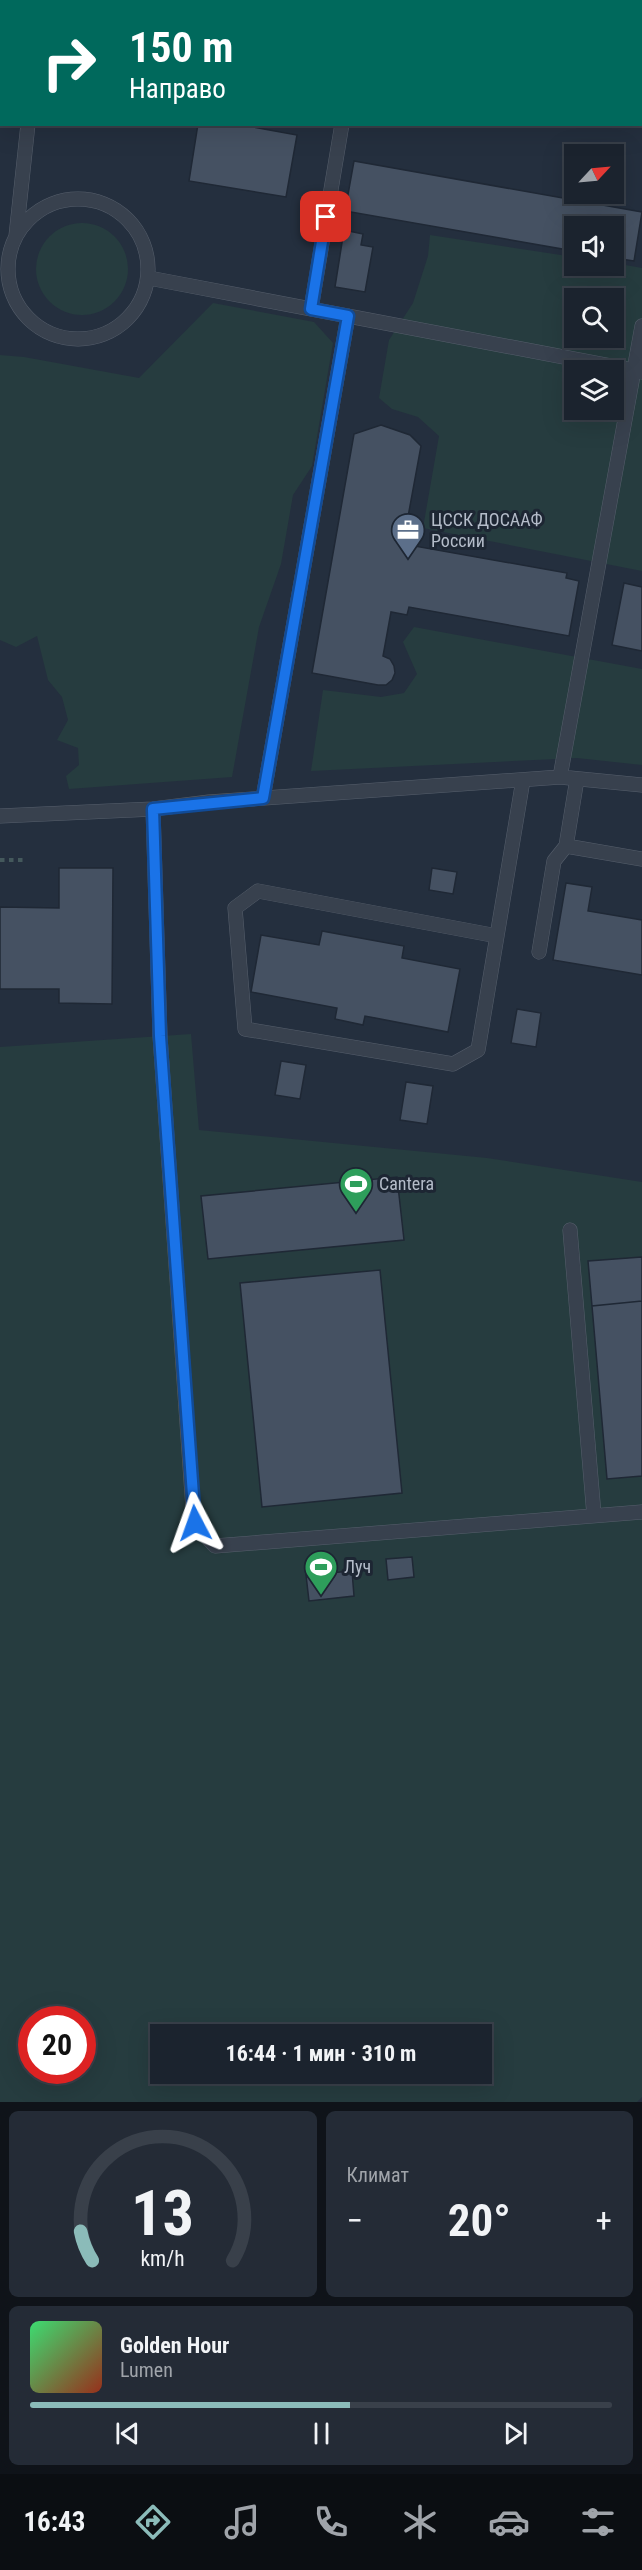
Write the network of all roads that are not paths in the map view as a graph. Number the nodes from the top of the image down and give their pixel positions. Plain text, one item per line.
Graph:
1 (28, 126) edge
2 (342, 126) edge
3 (16, 236) junction
4 (149, 278) junction
5 (5, 291) edge
6 (311, 309) junction
7 (348, 316) junction
8 (642, 326) edge
9 (638, 372) edge
10 (560, 777) junction
11 (577, 779) junction
12 (523, 780) junction
13 (642, 785) edge
14 (263, 798) junction
15 (153, 809) junction
16 (0, 816) edge
17 (566, 846) junction
18 (642, 859) edge
19 (497, 936) junction
20 (539, 952) dead end
21 (570, 1230) dead end
22 (642, 1512) edge
23 (594, 1515) junction

1 - 3 lane
2 - 6 lane
3 - 4 lane
3 - 5 lane
4 - 5 lane
4 - 6 lane
6 - 7 lane
7 - 9 lane
7 - 14 lane
8 - 9 lane
9 - 10 lane
10 - 11 lane
10 - 12 lane
11 - 13 lane
11 - 17 lane
12 - 14 lane
12 - 19 lane
14 - 15 lane
15 - 16 lane
15 - 23 lane
17 - 18 lane
17 - 20 lane
19 - 19 lane
21 - 23 lane
22 - 23 lane

